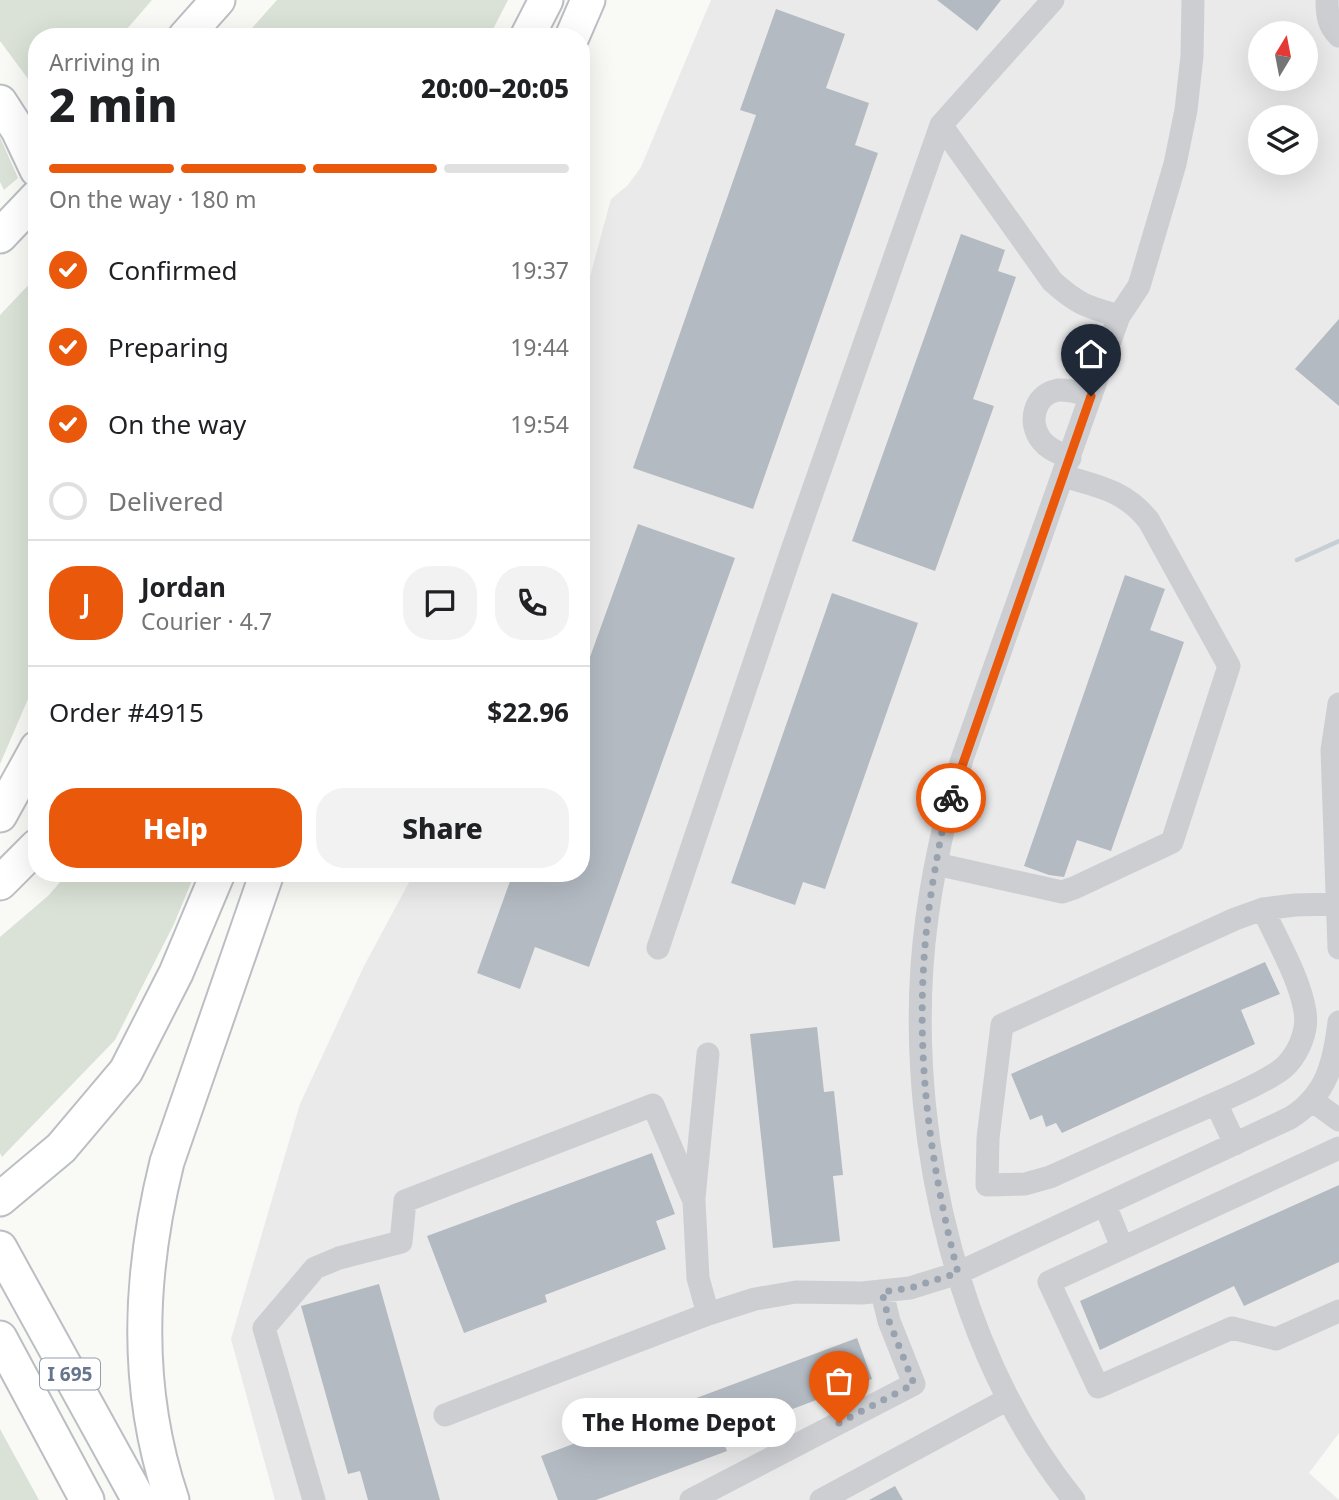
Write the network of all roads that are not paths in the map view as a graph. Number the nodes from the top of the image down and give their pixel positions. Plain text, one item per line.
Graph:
1 (218, 0) edge
2 (546, 0) edge
3 (588, 0) edge
4 (1053, 0) edge
5 (1193, 0) edge
6 (1327, 0) edge
7 (193, 28) edge
8 (532, 28) edge
9 (576, 28) edge
10 (1339, 36) edge
11 (0, 103) edge
12 (941, 125) junction
13 (28, 151) edge
14 (28, 206) edge
15 (5, 230) edge
16 (1119, 316) junction
17 (1091, 396) junction
18 (1066, 467) junction
19 (1339, 704) edge
20 (28, 764) edge
21 (0, 815) edge
22 (1336, 828) edge
23 (28, 855) edge
24 (936, 864) junction
25 (214, 882) edge
26 (264, 882) edge
27 (0, 883) edge
28 (1337, 904) junction
29 (1263, 909) junction
30 (658, 947) dead end
31 (1339, 948) edge
32 (1339, 1022) edge
33 (708, 1054) dead end
34 (1313, 1101) junction
35 (1216, 1103) junction
36 (1339, 1121) edge
37 (1235, 1144) junction
38 (1339, 1148) edge
39 (10, 1192) edge
40 (694, 1201) junction
41 (1105, 1205) junction
42 (1122, 1247) junction
43 (0, 1248) edge
44 (958, 1273) junction
45 (882, 1292) junction
46 (1339, 1311) edge
47 (708, 1314) junction
48 (0, 1338) edge
49 (1008, 1399) junction
50 (446, 1415) dead end
51 (87, 1500) edge
52 (139, 1500) edge
53 (172, 1500) edge
54 (314, 1500) edge
55 (691, 1500) edge
56 (821, 1500) edge
57 (1074, 1500) edge

1 - 7 highway
2 - 8 highway
3 - 9 highway
4 - 12 street
5 - 16 street
6 - 10 street
11 - 13 highway
12 - 16 street
12 - 30 street
14 - 15 highway
16 - 17 street
17 - 18 street
17 - 18 street
18 - 24 street
18 - 24 street
19 - 22 street
20 - 21 highway
22 - 28 street
23 - 27 highway
24 - 44 street
25 - 39 highway
26 - 53 highway
28 - 29 street
28 - 31 street
29 - 35 street
29 - 35 street
32 - 34 street
33 - 40 street
34 - 36 street
34 - 37 street
35 - 37 street
37 - 41 street
38 - 42 street
40 - 47 street
40 - 54 street
41 - 42 street
41 - 44 street
42 - 46 street
43 - 52 highway, I 695
44 - 45 street
44 - 49 street
45 - 47 street
45 - 55 street
47 - 50 street
48 - 51 highway, I 695
49 - 56 street
49 - 57 street

